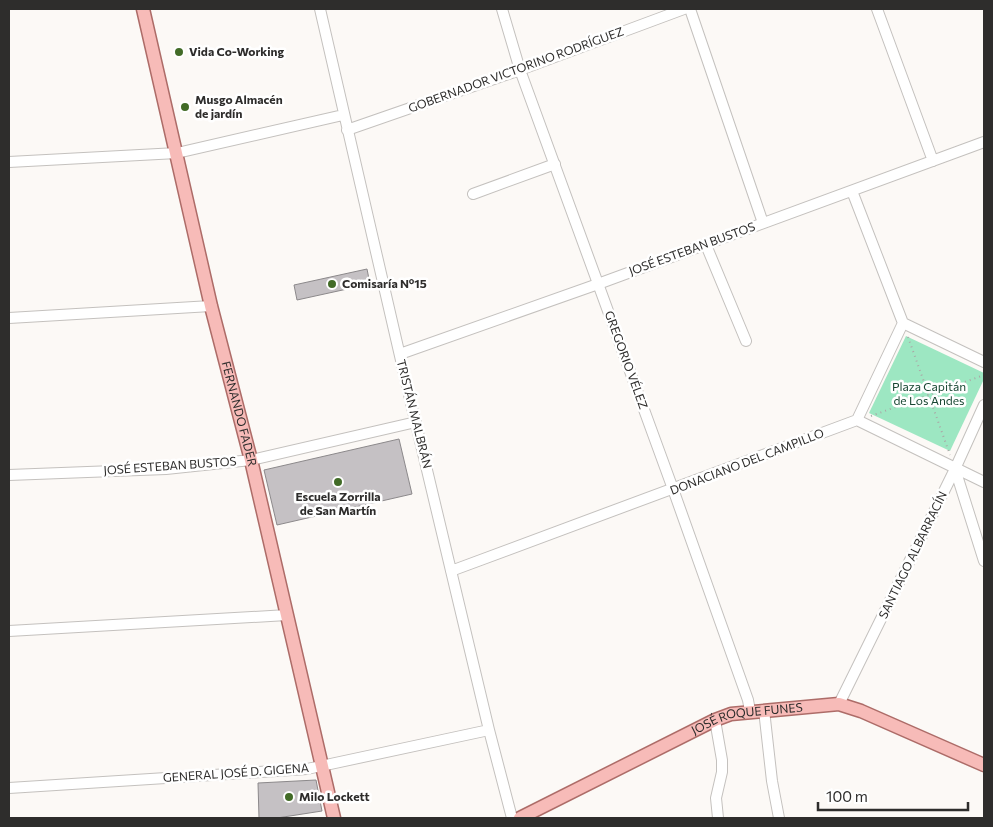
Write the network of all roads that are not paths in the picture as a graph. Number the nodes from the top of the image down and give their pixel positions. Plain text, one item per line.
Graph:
1 (143, 9) edge
2 (320, 9) edge
3 (502, 9) edge
4 (684, 9) edge
5 (690, 9) edge
6 (877, 9) edge
7 (520, 70) junction
8 (344, 115) junction
9 (348, 130) junction
10 (984, 142) edge
11 (177, 153) junction
12 (933, 161) junction
13 (9, 162) edge
14 (554, 164) junction
15 (852, 191) junction
16 (473, 194) dead end
17 (763, 223) junction
18 (706, 245) junction
19 (598, 284) junction
20 (211, 306) junction
21 (9, 318) edge
22 (903, 323) junction
23 (746, 341) dead end
24 (400, 354) junction
25 (984, 362) edge
26 (984, 405) edge
27 (857, 420) junction
28 (416, 422) junction
29 (251, 460) junction
30 (955, 469) junction
31 (9, 475) edge
32 (984, 482) edge
33 (673, 489) junction
34 (984, 560) edge
35 (452, 571) junction
36 (287, 614) junction
37 (9, 631) edge
38 (839, 704) junction
39 (764, 710) junction
40 (750, 712) junction
41 (715, 720) junction
42 (489, 730) junction
43 (322, 766) junction
44 (984, 766) edge
45 (9, 788) edge
46 (334, 818) edge
47 (512, 818) edge
48 (520, 818) edge
49 (718, 818) edge
50 (779, 818) edge

1 - 11 main road, FERNANDO FADER
2 - 8 street, TRISTÁN MALBRÁN
3 - 7 street, GREGORIO VÉLEZ
4 - 7 street, GOBERNADOR VICTORINO RODRÍGUEZ
5 - 17 street
6 - 12 street
7 - 9 street, GOBERNADOR VICTORINO RODRÍGUEZ
7 - 14 street, GREGORIO VÉLEZ
8 - 9 street, TRISTÁN MALBRÁN
8 - 11 street
9 - 24 street, TRISTÁN MALBRÁN
10 - 12 street, JOSÉ ESTEBAN BUSTOS
11 - 13 street
11 - 20 main road, FERNANDO FADER
12 - 15 street, JOSÉ ESTEBAN BUSTOS
14 - 16 street
14 - 19 street, GREGORIO VÉLEZ
15 - 17 street, JOSÉ ESTEBAN BUSTOS
15 - 22 street
17 - 18 street, JOSÉ ESTEBAN BUSTOS
18 - 19 street, JOSÉ ESTEBAN BUSTOS
18 - 23 street
19 - 24 street, JOSÉ ESTEBAN BUSTOS
19 - 33 street, GREGORIO VÉLEZ
20 - 21 street
20 - 29 main road, FERNANDO FADER
22 - 25 street
22 - 27 street
24 - 28 street, TRISTÁN MALBRÁN
26 - 30 street, SANTIAGO ALBARRACÍN
27 - 30 street
27 - 33 street, DONACIANO DEL CAMPILLO
28 - 29 street, JOSÉ ESTEBAN BUSTOS
28 - 35 street, TRISTÁN MALBRÁN
29 - 31 street, JOSÉ ESTEBAN BUSTOS
29 - 36 main road, FERNANDO FADER
30 - 32 street
30 - 34 street
30 - 38 street, SANTIAGO ALBARRACÍN
33 - 35 street, DONACIANO DEL CAMPILLO
33 - 40 street, GREGORIO VÉLEZ
35 - 42 street, TRISTÁN MALBRÁN
36 - 37 street
36 - 43 main road, FERNANDO FADER
38 - 39 main road, JOSÉ ROQUE FUNES
38 - 44 main road, JOSÉ ROQUE FUNES
39 - 40 main road, JOSÉ ROQUE FUNES
39 - 50 street
40 - 41 main road, JOSÉ ROQUE FUNES
41 - 48 main road, JOSÉ ROQUE FUNES
41 - 49 street
42 - 43 street, GENERAL JOSÉ D. GIGENA
42 - 47 street, TRISTÁN MALBRÁN
43 - 45 street, GENERAL JOSÉ D. GIGENA
43 - 46 main road, FERNANDO FADER

